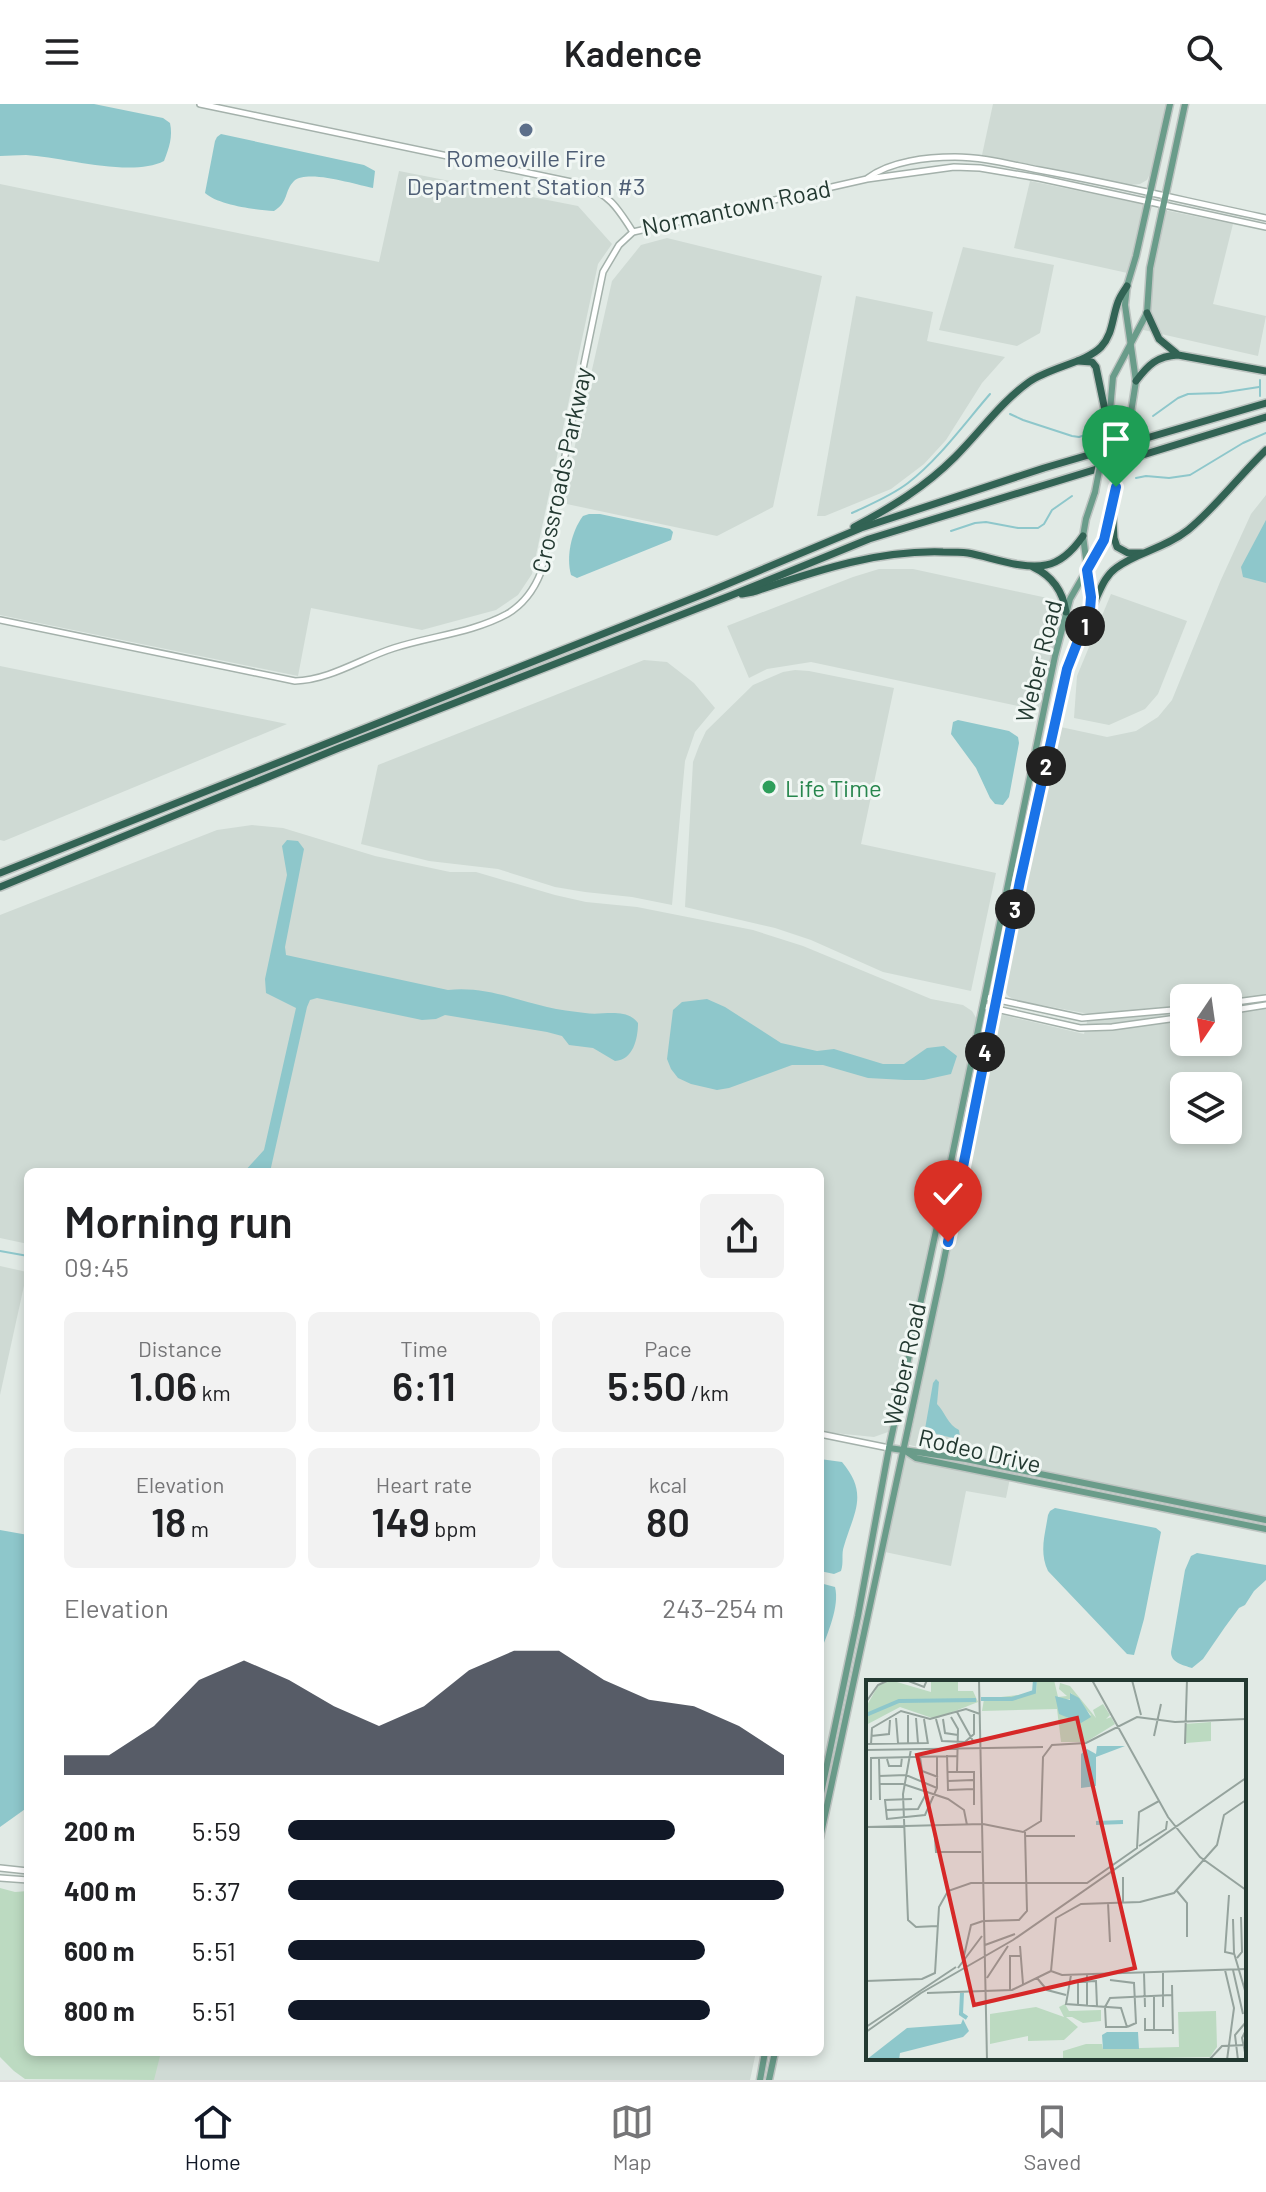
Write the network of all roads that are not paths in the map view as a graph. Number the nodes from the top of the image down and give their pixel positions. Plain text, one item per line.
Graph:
1 (200, 104) edge
2 (1170, 104) edge
3 (1185, 104) edge
4 (867, 179) junction
5 (1149, 192) junction
6 (1166, 196) junction
7 (1148, 201) junction
8 (1164, 205) junction
9 (1266, 218) edge
10 (1266, 227) edge
11 (633, 232) junction
12 (1127, 286) junction
13 (1147, 313) junction
14 (1131, 343) junction
15 (1178, 355) junction
16 (1072, 362) junction
17 (1266, 371) edge
18 (1136, 381) junction
19 (1266, 403) edge
20 (1266, 417) edge
21 (1108, 425) junction
22 (1266, 450) edge
23 (1112, 504) junction
24 (1083, 536) junction
25 (1152, 551) junction
26 (1031, 566) junction
27 (1087, 570) junction
28 (706, 593) junction
29 (732, 595) junction
30 (1090, 610) junction
31 (1066, 612) junction
32 (0, 620) edge
33 (0, 873) edge
34 (0, 887) edge
35 (985, 997) junction
36 (1266, 998) edge
37 (996, 1000) junction
38 (1242, 1001) edge
39 (1266, 1005) edge
40 (983, 1006) junction
41 (994, 1009) junction
42 (1242, 1009) edge
43 (1170, 1010) edge
44 (1170, 1019) edge
45 (824, 1435) edge
46 (889, 1448) junction
47 (904, 1451) junction
48 (1266, 1520) edge
49 (1266, 1529) edge
50 (824, 1779) edge
51 (824, 1820) edge
52 (0, 1868) edge
53 (24, 1871) edge
54 (0, 1878) edge
55 (24, 1880) edge
56 (764, 2056) edge
57 (774, 2056) edge
58 (760, 2080) edge
59 (769, 2080) edge

1 - 11 street, Normantown Road
2 - 5 main road, Weber Road
3 - 6 main road, Weber Road
4 - 5 street, Normantown Road
4 - 7 street, Normantown Road
4 - 11 street, Normantown Road
5 - 6 street, Normantown Road
5 - 7 main road, Weber Road
6 - 8 main road, Weber Road
6 - 9 street, Normantown Road
7 - 8 street, Normantown Road
7 - 12 main road, Weber Road
8 - 10 street, Normantown Road
8 - 13 main road, Weber Road
11 - 32 street, Crossroads Parkway
12 - 14 main road, Weber Road
12 - 16 highway
13 - 14 main road, Weber Road
13 - 15 highway
14 - 18 main road, Weber Road
14 - 21 main road, Weber Road
15 - 17 highway
15 - 18 highway
16 - 21 highway
16 - 28 highway
18 - 23 main road, Weber Road, bridge
19 - 28 highway
20 - 29 highway
21 - 24 main road, Weber Road, bridge
22 - 25 highway
23 - 25 highway
23 - 27 main road, Weber Road
24 - 26 highway
24 - 27 main road, Weber Road
25 - 30 highway
26 - 29 highway
26 - 31 highway
27 - 30 main road, Weber Road
27 - 31 main road, Weber Road
28 - 33 highway
29 - 34 highway
30 - 37 main road, Weber Road
31 - 35 main road, Weber Road
35 - 37 street
35 - 40 main road, Weber Road
36 - 38 street
37 - 41 main road, Weber Road
37 - 43 street
39 - 42 street
40 - 41 street
40 - 46 main road, Weber Road
41 - 44 street
41 - 47 main road, Weber Road
45 - 46 street
46 - 47 main road
46 - 50 main road, Weber Road
47 - 48 main road, Rodeo Drive
47 - 49 main road, Rodeo Drive
47 - 51 main road, Weber Road
52 - 53 street
54 - 55 street
56 - 58 main road
57 - 59 main road

